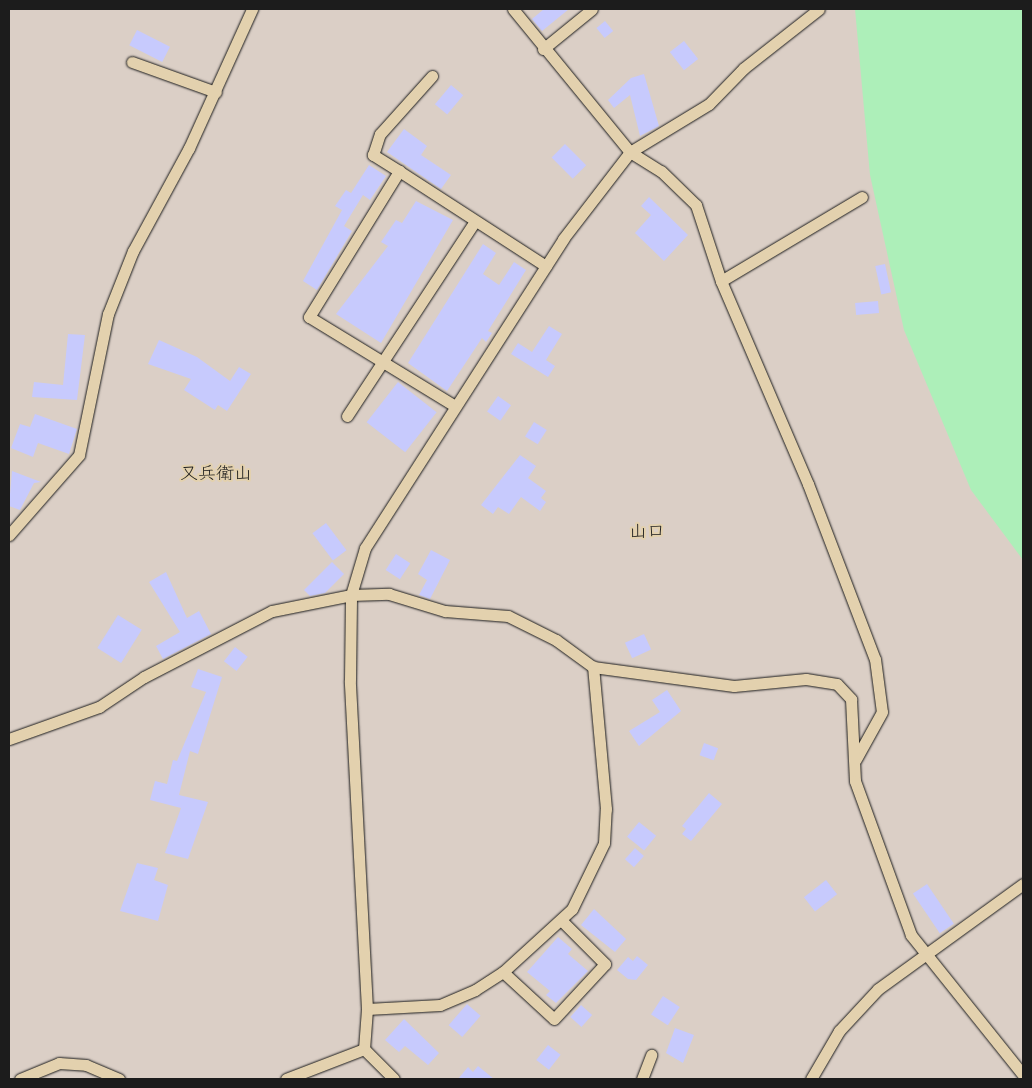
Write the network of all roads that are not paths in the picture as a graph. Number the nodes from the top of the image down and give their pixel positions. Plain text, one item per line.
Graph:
1 (252, 9) edge
2 (513, 9) edge
3 (592, 9) edge
4 (819, 9) edge
5 (543, 49) junction
6 (132, 62) dead end
7 (432, 76) dead end
8 (216, 92) junction
9 (630, 152) junction
10 (399, 171) junction
11 (862, 197) dead end
12 (474, 221) junction
13 (546, 266) junction
14 (721, 281) junction
15 (382, 361) junction
16 (455, 406) junction
17 (347, 416) dead end
18 (9, 535) edge
19 (352, 595) junction
20 (594, 667) junction
21 (9, 739) edge
22 (856, 760) junction
23 (1023, 884) edge
24 (561, 920) junction
25 (923, 954) junction
26 (503, 972) junction
27 (367, 1009) junction
28 (364, 1049) junction
29 (651, 1055) dead end
30 (1023, 1075) edge
31 (20, 1079) edge
32 (120, 1079) edge
33 (286, 1079) edge
34 (394, 1079) edge
35 (642, 1079) edge
36 (811, 1079) edge

1 - 8 street
2 - 5 street
3 - 5 street
4 - 9 street
5 - 9 street
6 - 8 street
7 - 10 street
8 - 18 street
9 - 13 street
9 - 14 street
10 - 12 street
10 - 15 street
11 - 14 street
12 - 13 street
12 - 15 street
13 - 16 street
14 - 22 street
15 - 16 street
15 - 17 street
16 - 19 street
19 - 20 street
19 - 21 street
19 - 27 street
20 - 22 street
20 - 24 street
22 - 25 street
23 - 25 street
24 - 26 street
24 - 26 street
25 - 30 street
25 - 36 street
26 - 27 street
27 - 28 street
28 - 33 street
28 - 34 street
29 - 35 street
31 - 32 street

